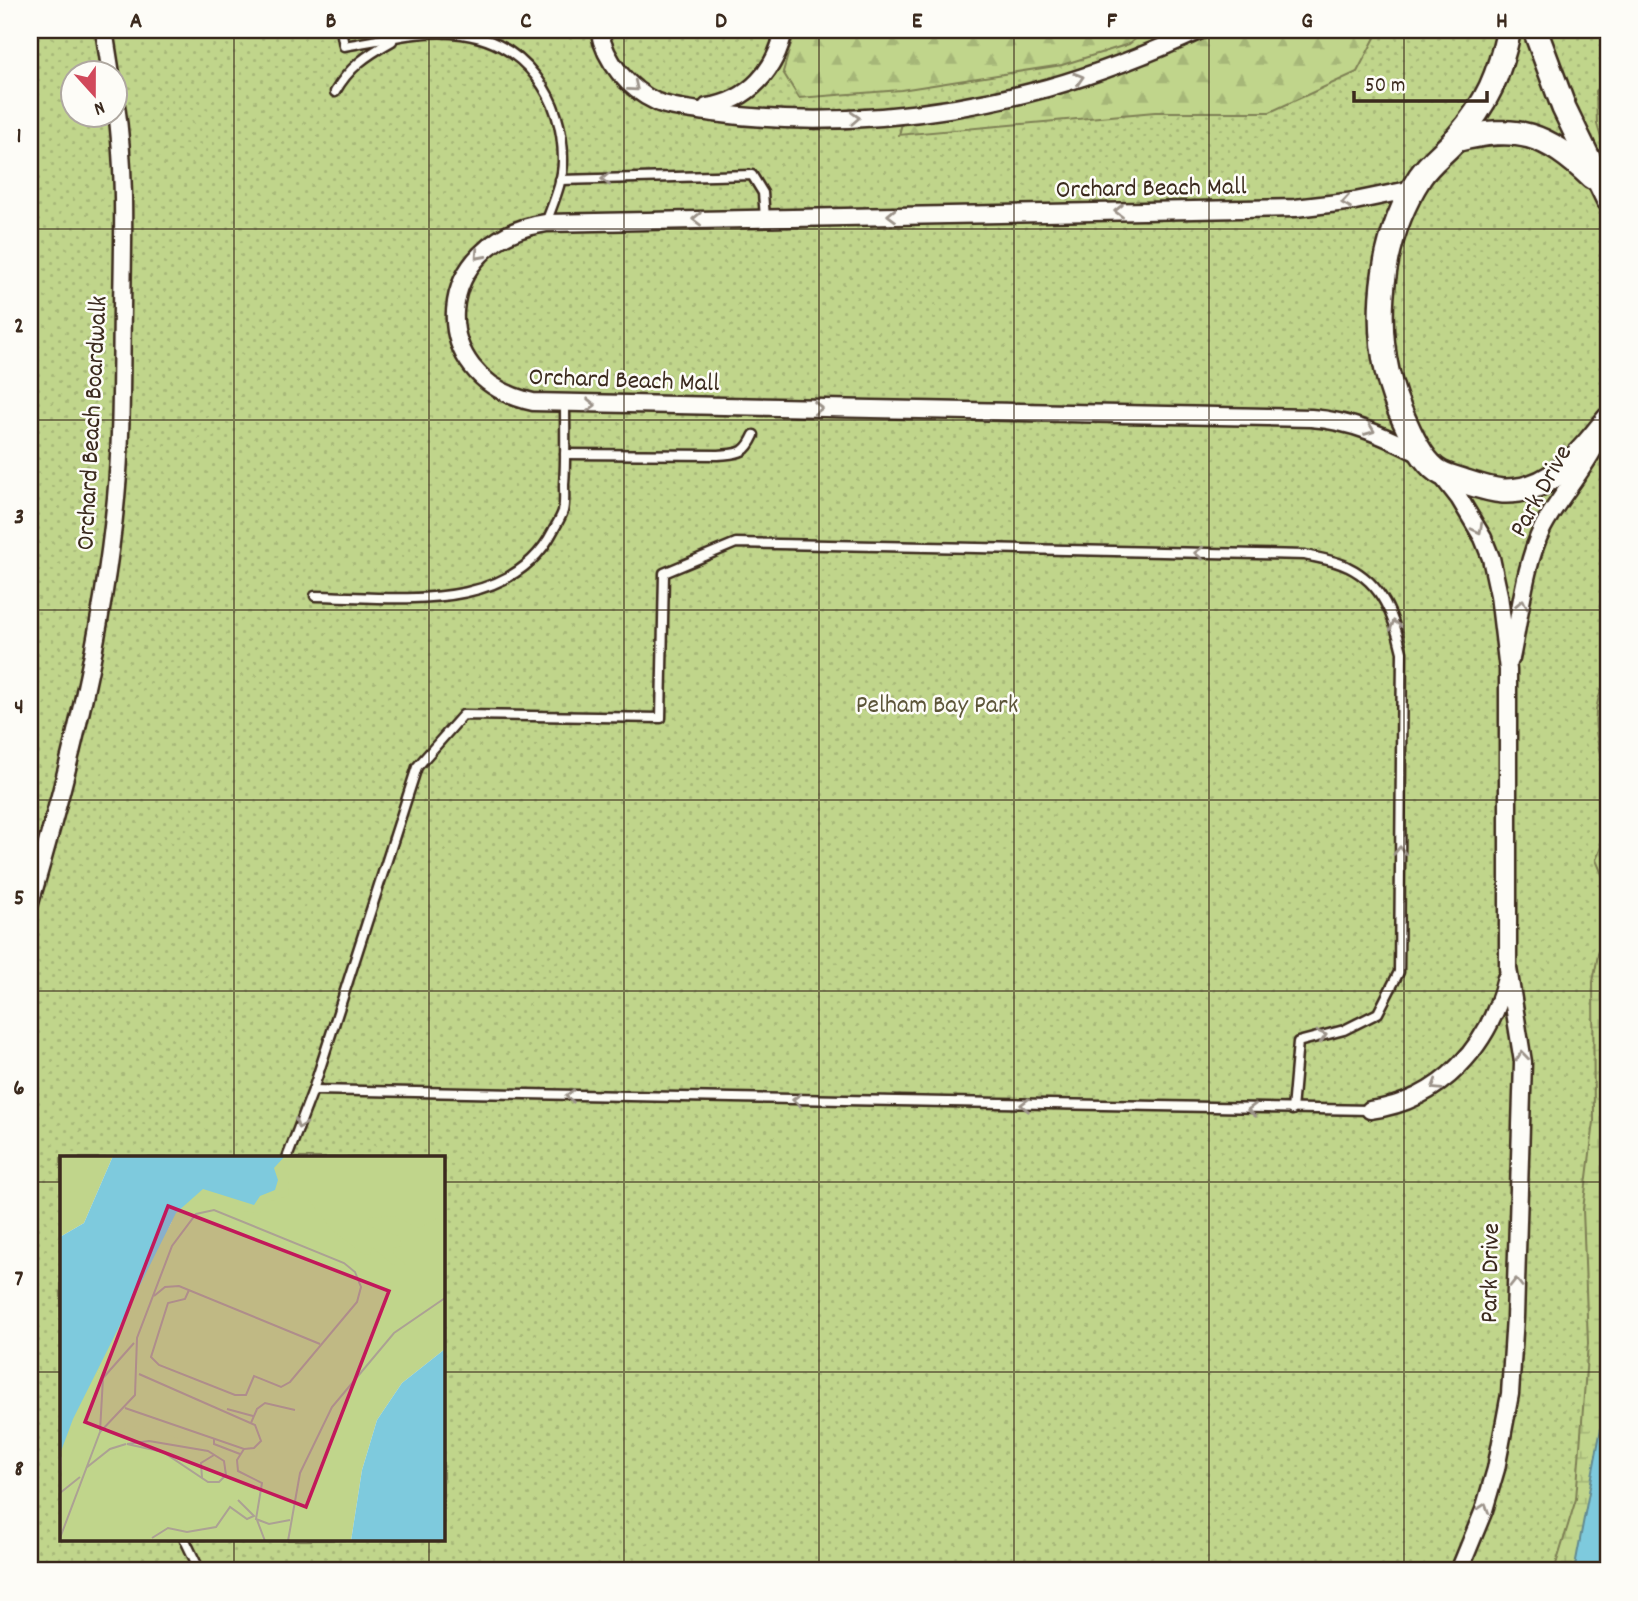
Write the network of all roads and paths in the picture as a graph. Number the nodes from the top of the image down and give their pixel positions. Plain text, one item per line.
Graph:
1 (104, 30) edge
2 (341, 30) edge
3 (599, 30) edge
4 (785, 30) edge
5 (1201, 30) edge
6 (1509, 30) edge
7 (1535, 30) edge
8 (398, 38) junction
9 (109, 60) edge
10 (335, 92) dead end
11 (691, 110) junction
12 (118, 130) edge
13 (1455, 140) junction
14 (560, 180) junction
15 (1413, 189) junction
16 (1606, 193) edge
17 (765, 217) junction
18 (546, 223) junction
19 (565, 404) junction
20 (1608, 420) edge
21 (754, 435) dead end
22 (565, 454) junction
23 (1432, 464) junction
24 (315, 596) dead end
25 (1508, 670) junction
26 (30, 903) edge
27 (1508, 968) junction
28 (313, 1090) junction
29 (1292, 1110) junction
30 (1370, 1110) joint
31 (288, 1156) edge
32 (186, 1542) edge
33 (200, 1571) edge
34 (1459, 1571) edge

1 - 9 street
2 - 8 lane
3 -> 11 street
4 - 11 street
11 -> 5 street
6 - 13 street, Park Drive
7 - 16 street
8 - 10 lane
8 - 14 lane
12 - 26 street, Orchard Beach Boardwalk
13 - 15 street, Park Drive
13 - 16 street
17 -> 14 lane
14 - 18 lane
15 -> 17 street, Orchard Beach Mall
15 - 23 street, Park Drive
17 -> 18 street, Orchard Beach Mall
18 -> 19 street, Orchard Beach Mall
19 - 22 lane
19 -> 23 street, Orchard Beach Mall
20 - 23 street, Park Drive
25 -> 20 street, Park Drive
21 - 22 lane
22 - 24 lane
23 -> 25 street, Park Drive
25 - 27 street, Park Drive
27 -> 30 street, Park Drive
34 -> 27 street, Park Drive
29 -> 28 lane
29 -> 28 lane
28 -> 31 lane
29 - 30 lane
32 - 33 lane

